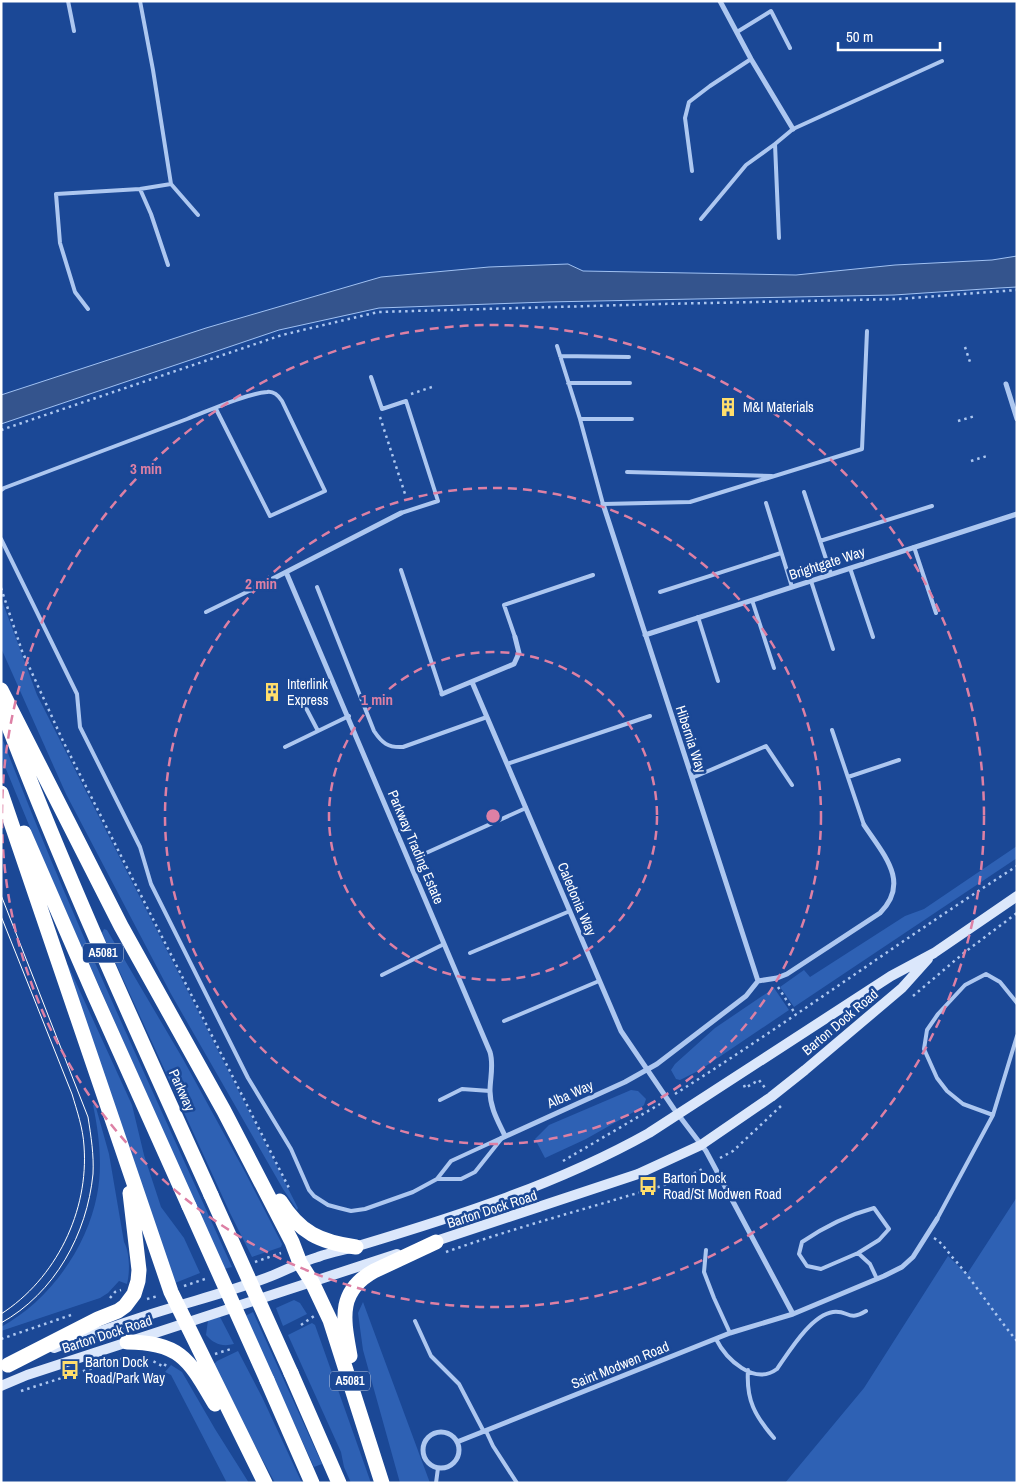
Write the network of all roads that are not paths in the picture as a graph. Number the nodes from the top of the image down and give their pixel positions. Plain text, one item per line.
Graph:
1 (68, 1) edge
2 (140, 1) edge
3 (720, 1) edge
4 (74, 31) dead end
5 (736, 32) junction
6 (790, 48) dead end
7 (751, 60) junction
8 (942, 61) dead end
9 (793, 129) junction
10 (775, 144) junction
11 (692, 171) dead end
12 (171, 184) junction
13 (140, 189) junction
14 (198, 215) dead end
15 (700, 219) dead end
16 (779, 238) dead end
17 (168, 265) dead end
18 (88, 309) dead end
19 (867, 331) dead end
20 (557, 346) dead end
21 (560, 356) junction
22 (629, 357) dead end
23 (371, 377) dead end
24 (568, 383) junction
25 (630, 383) dead end
26 (1006, 384) dead end
27 (216, 409) junction
28 (1017, 418) edge
29 (580, 419) junction
30 (632, 419) dead end
31 (626, 472) dead end
32 (776, 476) junction
33 (1, 490) edge
34 (804, 492) dead end
35 (766, 503) dead end
36 (603, 504) junction
37 (932, 506) dead end
38 (401, 514) joint
39 (1017, 514) edge
40 (1, 539) edge
41 (820, 541) junction
42 (914, 547) junction
43 (781, 553) junction
44 (850, 568) junction
45 (401, 570) dead end
46 (286, 572) junction
47 (830, 574) junction
48 (593, 575) dead end
49 (811, 581) junction
50 (318, 587) dead end
51 (792, 587) junction
52 (251, 590) joint
53 (660, 592) dead end
54 (752, 600) junction
55 (206, 612) dead end
56 (936, 613) dead end
57 (698, 617) junction
58 (645, 634) junction
59 (873, 637) dead end
60 (515, 638) joint
61 (833, 649) dead end
62 (774, 668) dead end
63 (718, 681) dead end
64 (472, 682) junction
65 (1, 690) edge
66 (442, 694) joint
67 (1, 708) edge
68 (306, 708) dead end
69 (348, 716) junction
70 (650, 716) dead end
71 (487, 717) junction
72 (832, 730) dead end
73 (318, 731) junction
74 (285, 747) dead end
75 (899, 760) dead end
76 (507, 764) junction
77 (848, 777) junction
78 (692, 778) junction
79 (1, 780) edge
80 (792, 785) dead end
81 (1, 793) edge
82 (526, 808) junction
83 (864, 825) joint
84 (426, 853) dead end
85 (1017, 896) edge
86 (570, 911) junction
87 (444, 944) junction
88 (470, 953) dead end
89 (934, 953) junction
90 (382, 975) dead end
91 (599, 981) junction
92 (758, 981) junction
93 (1017, 1003) edge
94 (504, 1022) dead end
95 (1017, 1036) edge
96 (647, 1070) junction
97 (490, 1091) junction
98 (440, 1100) dead end
99 (224, 1111) junction
100 (678, 1115) junction
101 (993, 1115) junction
102 (504, 1137) junction
103 (701, 1144) junction
104 (125, 1160) junction
105 (437, 1179) junction
106 (937, 1219) joint
107 (356, 1246) junction
108 (441, 1247) junction
109 (706, 1250) dead end
110 (858, 1253) junction
111 (300, 1262) junction
112 (877, 1279) junction
113 (312, 1282) junction
114 (177, 1306) junction
115 (866, 1311) dead end
116 (793, 1314) junction
117 (415, 1321) dead end
118 (185, 1323) junction
119 (730, 1333) junction
120 (716, 1338) junction
121 (127, 1342) junction
122 (4, 1365) edge
123 (748, 1370) junction
124 (1, 1386) edge
125 (362, 1419) junction
126 (485, 1431) junction
127 (774, 1438) dead end
128 (458, 1442) junction
129 (438, 1468) junction
130 (264, 1483) edge
131 (312, 1483) edge
132 (339, 1483) edge
133 (382, 1483) edge
134 (436, 1483) edge
135 (517, 1483) edge

1 - 4 lane
2 - 12 lane
3 - 5 street
5 - 6 lane
5 - 7 street
7 - 9 street
7 - 11 lane
8 - 9 lane
9 - 10 lane
10 - 15 lane
10 - 16 lane
12 - 13 lane
12 - 14 lane
13 - 17 lane
13 - 18 lane
19 - 32 lane
20 - 21 lane
21 - 22 lane
21 - 24 lane
23 - 38 lane
24 - 25 lane
24 - 29 lane
26 - 28 street
27 - 27 lane
27 - 33 lane
29 - 30 lane
29 - 36 lane
31 - 32 lane
32 - 36 lane
34 - 41 lane
35 - 43 lane
36 - 58 street, Hibernia Way
37 - 41 lane
38 - 46 street
39 - 42 street, Brightgate Way
40 - 105 lane
41 - 47 lane
42 - 44 street, Brightgate Way
42 - 56 lane
43 - 51 lane
43 - 53 lane
44 - 47 street, Brightgate Way
44 - 59 lane
45 - 66 lane
46 - 52 street
46 - 69 street, Parkway Trading Estate
47 - 49 street, Brightgate Way
48 - 60 lane
49 - 51 street, Brightgate Way
49 - 61 lane
50 - 71 lane
51 - 54 street, Brightgate Way
52 - 55 lane
54 - 57 street, Brightgate Way
54 - 62 lane
57 - 58 street, Brightgate Way
57 - 63 lane
58 - 78 street, Hibernia Way
60 - 64 street
64 - 66 street
64 - 71 street, Caledonia Way
65 - 99 highway, A5081
67 - 132 highway, Parkway / A5081, bridge
68 - 73 lane
69 - 73 lane
69 - 87 street, Parkway Trading Estate
70 - 76 lane
71 - 76 street, Caledonia Way
72 - 77 lane
73 - 74 lane
75 - 77 lane
76 - 82 street, Caledonia Way
77 - 83 lane
78 - 80 lane
78 - 92 street, Hibernia Way
79 - 131 highway, A5081, bridge
81 - 104 highway
82 - 84 lane
82 - 86 street, Caledonia Way
83 - 92 street
85 - 89 main road, Barton Dock Road
86 - 88 lane
86 - 91 street, Caledonia Way
87 - 90 lane
87 - 97 street, Parkway Trading Estate
89 - 100 main road, Barton Dock Road
89 - 103 main road, Barton Dock Road
91 - 94 lane
91 - 96 street, Caledonia Way
92 - 96 street
93 - 101 lane
95 - 101 lane
96 - 100 street, Caledonia Way
96 - 102 street, Alba Way
97 - 98 lane
97 - 102 street, Parkway Trading Estate
99 - 107 highway, A5081
99 - 111 highway, A5081
100 - 103 street
100 - 107 main road, Barton Dock Road
101 - 106 lane
102 - 105 lane
102 - 105 lane
103 - 108 main road, Barton Dock Road
103 - 116 street
104 - 114 highway
104 - 122 highway
106 - 112 street, Saint Modwen Road
107 - 111 main road, Barton Dock Road
108 - 113 main road, Barton Dock Road
108 - 125 highway, A5081
109 - 119 lane
110 - 110 lane
110 - 112 lane
111 - 113 highway
111 - 114 main road, Barton Dock Road
112 - 116 street, Saint Modwen Road
113 - 118 main road, Barton Dock Road
113 - 125 highway, A5081
114 - 118 highway
114 - 122 main road, Barton Dock Road
115 - 123 lane
116 - 119 street, Saint Modwen Road
117 - 126 lane
118 - 121 main road, Barton Dock Road
118 - 130 highway
119 - 120 street, Saint Modwen Road
120 - 123 lane
120 - 126 street, Saint Modwen Road
121 - 124 main road, Barton Dock Road
121 - 130 highway
123 - 127 lane
125 - 133 highway, A5081
126 - 128 street, Saint Modwen Road
126 - 135 lane
128 - 129 street
128 - 129 street
129 - 134 lane

